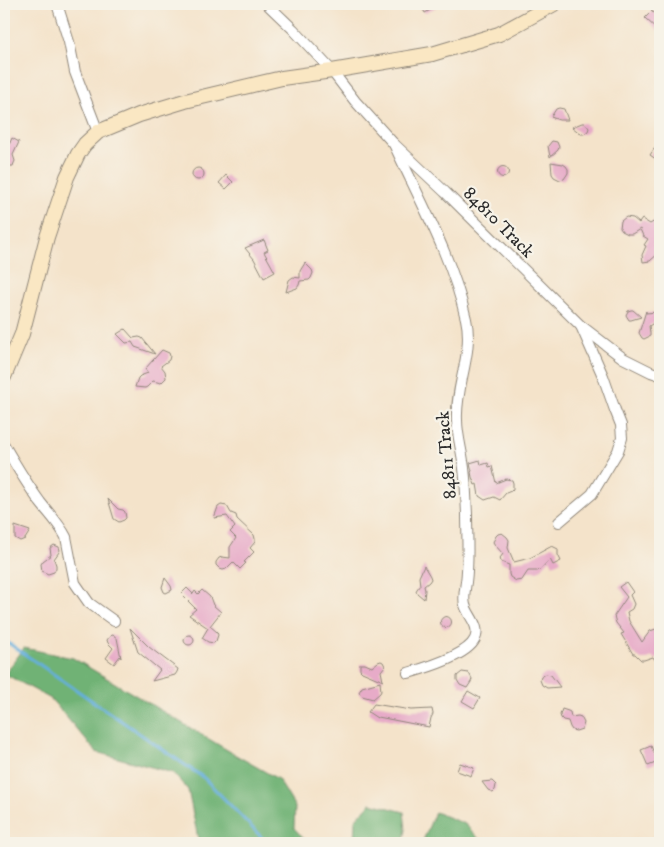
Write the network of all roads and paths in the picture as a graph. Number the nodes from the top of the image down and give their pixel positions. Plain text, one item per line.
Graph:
1 (57, 4) edge
2 (267, 4) edge
3 (554, 4) edge
4 (332, 71) junction
5 (98, 132) junction
6 (394, 144) junction
7 (580, 325) junction
8 (660, 375) edge
9 (4, 377) edge
10 (4, 445) edge
11 (559, 522) dead end
12 (114, 621) dead end
13 (408, 673) dead end

1 - 5 street
2 - 4 street, 84810 Track
3 - 4 street
4 - 5 street
4 - 6 street, 84810 Track
5 - 9 street
6 - 7 street, 84810 Track
6 - 13 street, 84811 Track
7 - 8 street, 84810 Track
7 - 11 street
10 - 12 street

